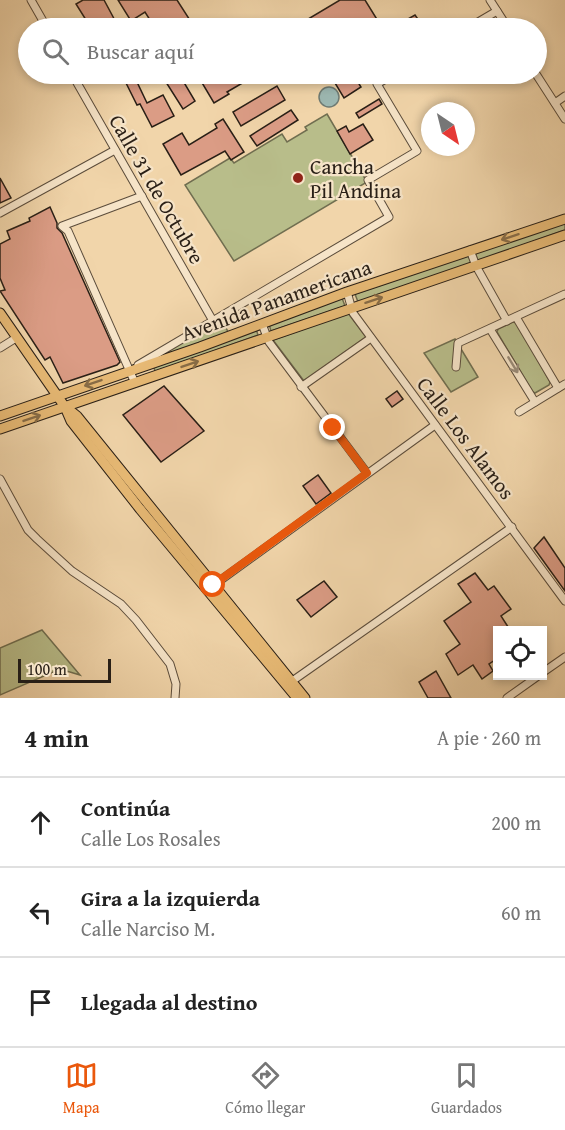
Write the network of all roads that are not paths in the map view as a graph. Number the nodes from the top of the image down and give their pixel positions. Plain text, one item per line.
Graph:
1 (30, 0) edge
2 (490, 0) edge
3 (497, 11) junction
4 (41, 18) edge
5 (485, 18) edge
6 (502, 18) edge
7 (78, 84) edge
8 (377, 84) edge
9 (543, 84) edge
10 (565, 96) edge
11 (555, 103) junction
12 (565, 119) edge
13 (115, 150) junction
14 (142, 196) junction
15 (0, 213) edge
16 (565, 219) edge
17 (565, 235) edge
18 (471, 250) junction
19 (477, 266) junction
20 (347, 292) junction
21 (565, 294) edge
22 (352, 307) junction
23 (0, 313) edge
24 (516, 316) junction
25 (213, 321) junction
26 (507, 321) junction
27 (262, 324) junction
28 (490, 328) junction
29 (266, 337) junction
30 (16, 338) junction
31 (371, 338) junction
32 (0, 348) edge
33 (456, 367) dead end
34 (130, 371) junction
35 (135, 383) junction
36 (562, 386) edge
37 (301, 387) junction
38 (57, 396) junction
39 (535, 402) junction
40 (65, 407) junction
41 (519, 412) dead end
42 (0, 416) edge
43 (435, 425) junction
44 (0, 429) edge
45 (367, 473) junction
46 (0, 479) edge
47 (512, 527) junction
48 (210, 588) junction
49 (565, 601) edge
50 (565, 657) edge
51 (547, 670) edge
52 (531, 680) edge
53 (289, 683) junction
54 (175, 698) edge
55 (297, 698) edge
56 (305, 698) edge
57 (507, 698) edge

1 - 4 street
2 - 3 street
3 - 5 street
3 - 6 street
7 - 13 street, Calle 31 de Octubre
8 - 25 street
9 - 11 street
10 - 11 street
11 - 12 street
13 - 14 street, Calle 31 de Octubre
13 - 15 street
14 - 25 street, Calle 31 de Octubre
14 - 34 street
16 -> 18 main road, Avenida Panamericana
17 - 19 main road, Avenida Panamericana
18 - 19 street
18 - 20 main road, Avenida Panamericana
22 -> 19 main road, Avenida Panamericana
19 - 26 street
20 - 22 street, Calle Los Alamos
20 - 27 main road, Avenida Panamericana
21 - 24 street
22 - 29 main road, Avenida Panamericana
22 - 31 street, Calle Los Alamos
23 - 30 main road
24 - 26 street
24 - 36 street
25 - 34 street
26 - 28 street
27 - 29 street
27 - 34 main road, Avenida Panamericana
28 - 33 street
28 -> 39 street
35 -> 29 main road, Avenida Panamericana
29 - 37 street
30 - 32 street
30 - 38 main road
31 - 37 street
31 - 43 street, Calle Los Alamos
34 - 35 street
34 -> 38 main road, Avenida Panamericana
35 - 40 main road, Avenida Panamericana
36 - 39 street
37 - 45 street
38 - 40 main road
38 - 42 main road, Avenida Panamericana
39 - 41 street
44 -> 40 main road, Avenida Panamericana
40 - 48 main road
43 - 45 street
43 - 47 street, Calle Los Alamos
45 - 48 street
46 - 54 street
47 - 49 street, Calle Los Alamos
47 - 53 street
48 - 53 main road
50 - 51 street
52 - 57 street
53 - 55 main road
53 - 56 main road

